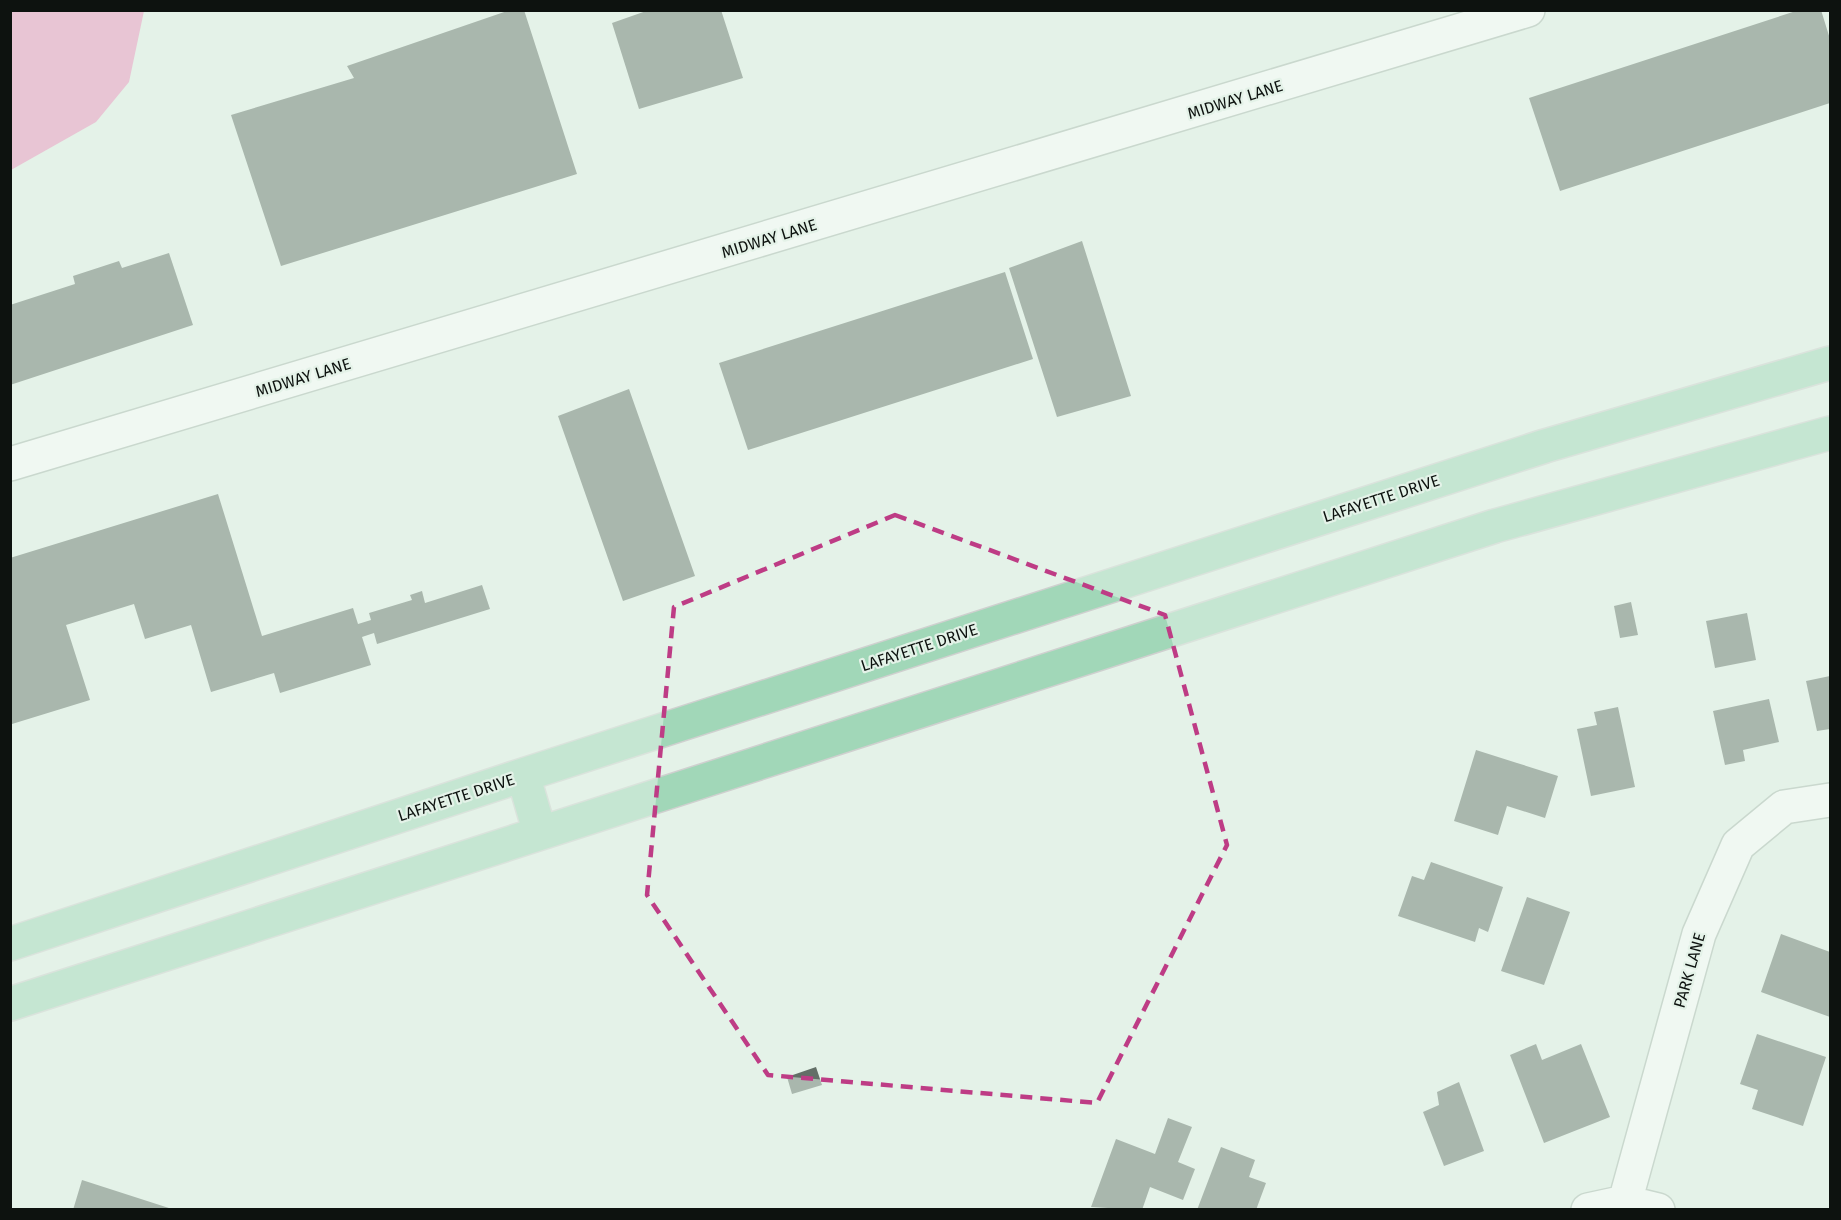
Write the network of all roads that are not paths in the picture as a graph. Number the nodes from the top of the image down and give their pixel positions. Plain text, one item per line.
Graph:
1 (1527, 10) edge
2 (1830, 363) edge
3 (1830, 433) edge
4 (10, 464) edge
5 (523, 775) junction
6 (1830, 800) edge
7 (540, 833) junction
8 (10, 944) edge
9 (10, 1004) edge
10 (1625, 1202) junction
11 (1588, 1209) edge
12 (1658, 1209) edge

1 - 4 street, MIDWAY LANE
2 - 5 main road, LAFAYETTE DRIVE
3 - 7 main road
5 - 7 main road
5 - 8 main road, LAFAYETTE DRIVE
6 - 10 street, PARK LANE
7 - 9 main road
10 - 11 street
10 - 12 street

